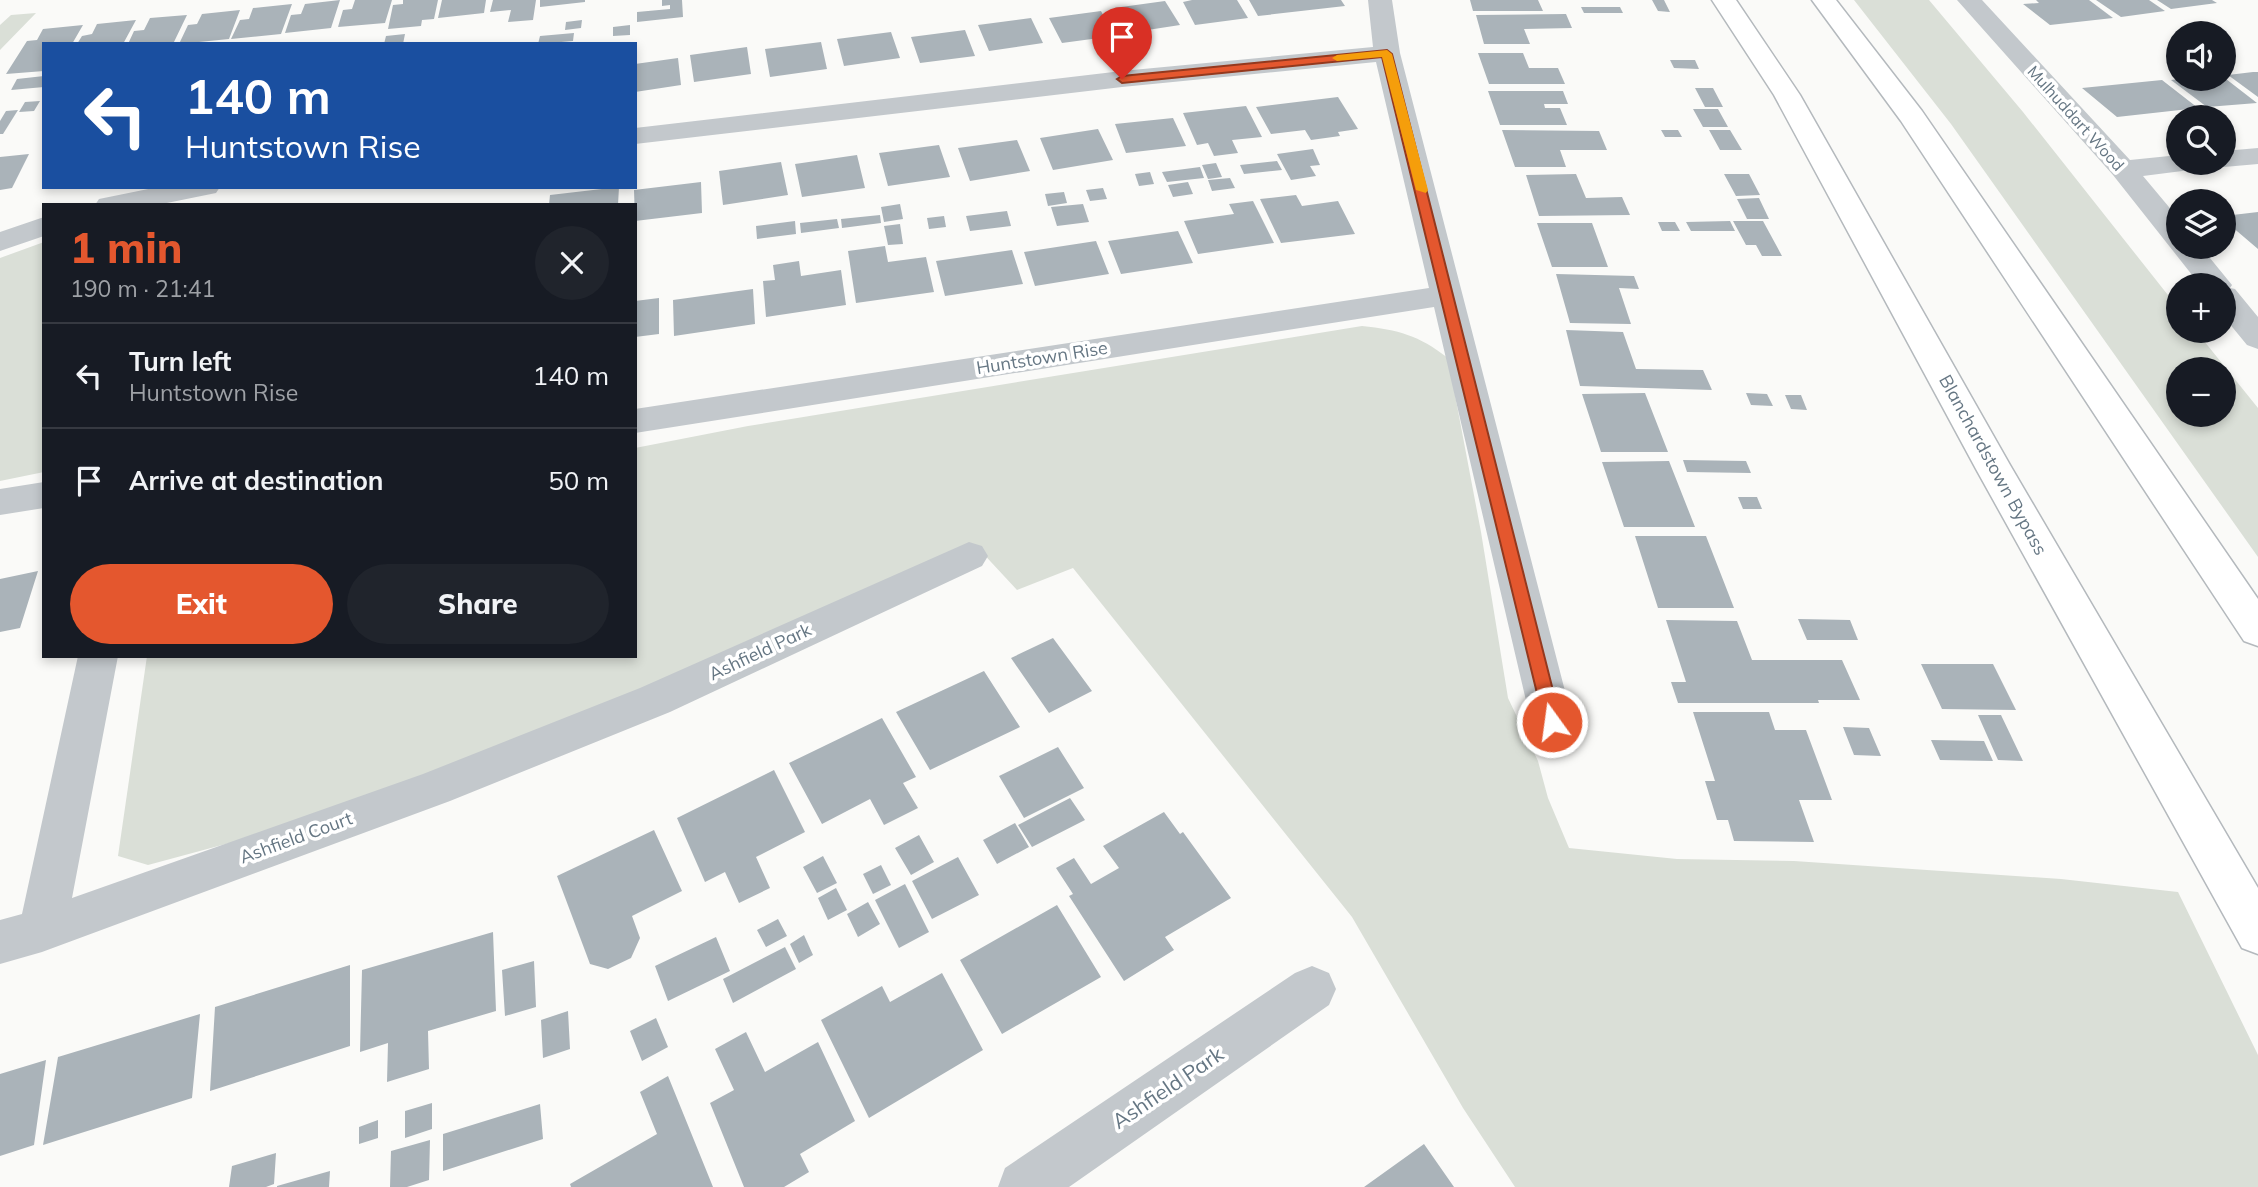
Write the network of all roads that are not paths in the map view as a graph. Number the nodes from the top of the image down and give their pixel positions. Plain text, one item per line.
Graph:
1 (1380, 0) edge
2 (1724, 0) edge
3 (1824, 0) edge
4 (1969, 0) edge
5 (1387, 54) junction
6 (637, 136) edge
7 (2258, 156) edge
8 (2236, 158) edge
9 (2166, 165) edge
10 (2123, 169) junction
11 (195, 189) edge
12 (120, 203) edge
13 (2166, 223) edge
14 (42, 227) edge
15 (0, 243) edge
16 (2195, 259) edge
17 (2206, 273) edge
18 (1448, 295) junction
19 (2236, 311) edge
20 (2258, 338) edge
21 (647, 429) edge
22 (42, 495) edge
23 (0, 502) edge
24 (969, 556) dead end
25 (2258, 631) edge
26 (98, 658) edge
27 (1552, 722) dead end
28 (549, 743) joint
29 (42, 930) junction
30 (2258, 932) edge
31 (0, 942) edge
32 (1312, 989) dead end
33 (1024, 1187) edge

1 - 5 street
2 - 30 highway, Blanchardstown Bypass
3 - 25 highway
4 - 10 street, Mulhuddart Wood
5 - 6 street
5 - 18 street
7 - 8 street
9 - 10 street
10 - 13 street, Mulhuddart Wood
11 - 12 street
14 - 15 street
16 - 17 street
18 - 21 street, Huntstown Rise
18 - 27 street
19 - 20 street
22 - 23 street
24 - 28 street, Ashfield Park
26 - 29 street
28 - 29 street, Ashfield Court
29 - 31 street, Ashfield Court
32 - 33 street, Ashfield Park

